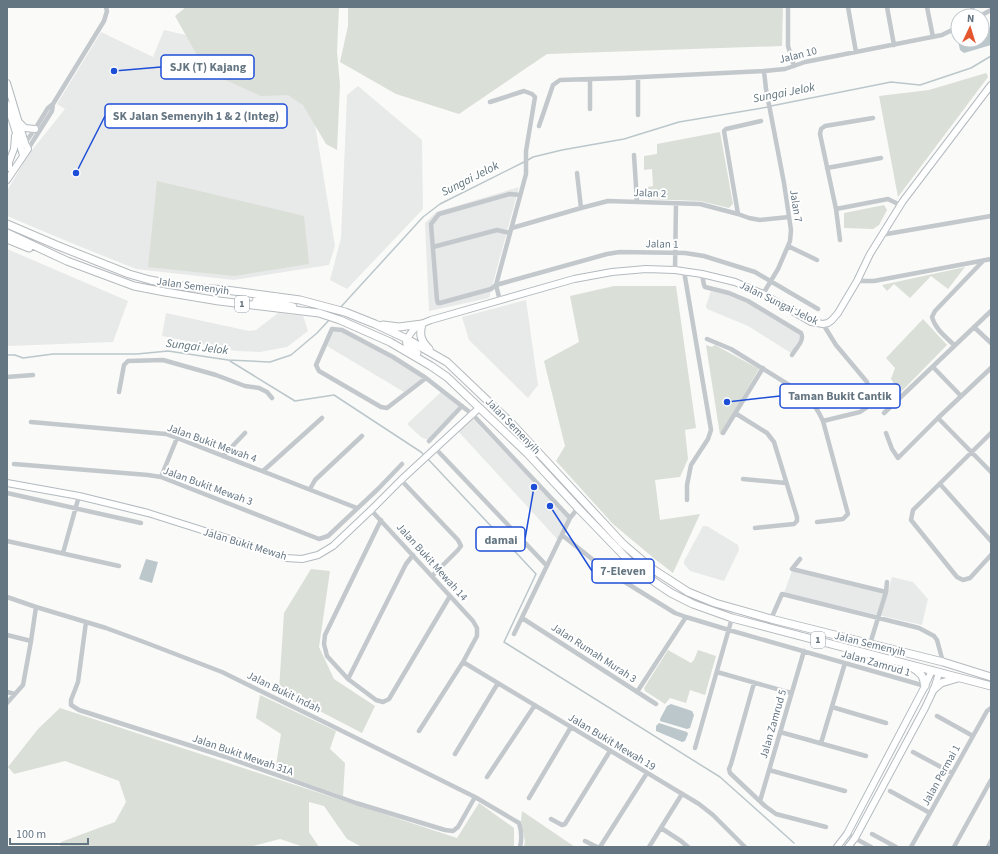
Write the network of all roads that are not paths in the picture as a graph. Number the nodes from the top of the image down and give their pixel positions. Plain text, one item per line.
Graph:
1 (106, 7) edge
2 (788, 7) edge
3 (848, 7) edge
4 (888, 7) edge
5 (927, 7) edge
6 (950, 31) edge
7 (933, 37) junction
8 (894, 45) junction
9 (856, 52) junction
10 (794, 66) junction
11 (764, 71) junction
12 (638, 78) junction
13 (590, 80) junction
14 (7, 83) edge
15 (991, 84) edge
16 (490, 102) dead end
17 (7, 104) edge
18 (53, 104) junction
19 (590, 109) dead end
20 (638, 115) dead end
21 (873, 118) dead end
22 (761, 121) dead end
23 (19, 122) junction
24 (539, 126) dead end
25 (35, 129) junction
26 (15, 131) junction
27 (26, 146) junction
28 (22, 152) junction
29 (634, 155) dead end
30 (881, 158) dead end
31 (827, 168) junction
32 (8, 169) edge
33 (577, 173) dead end
34 (7, 180) edge
35 (520, 196) junction
36 (637, 202) junction
37 (676, 203) junction
38 (900, 205) junction
39 (581, 208) junction
40 (836, 209) junction
41 (738, 214) junction
42 (991, 216) edge
43 (789, 217) junction
44 (7, 224) edge
45 (511, 231) junction
46 (7, 233) edge
47 (881, 235) junction
48 (7, 239) edge
49 (840, 240) dead end
50 (788, 246) junction
51 (433, 247) junction
52 (675, 253) junction
53 (991, 259) edge
54 (817, 260) dead end
55 (67, 261) junction
56 (983, 261) junction
57 (675, 270) junction
58 (684, 271) junction
59 (702, 274) junction
60 (771, 281) junction
61 (857, 281) junction
62 (496, 285) junction
63 (763, 294) junction
64 (277, 297) junction
65 (219, 301) junction
66 (500, 301) junction
67 (818, 309) dead end
68 (991, 311) edge
69 (317, 313) junction
70 (375, 324) junction
71 (422, 324) junction
72 (823, 324) junction
73 (353, 325) junction
74 (974, 327) junction
75 (407, 339) junction
76 (707, 339) dead end
77 (991, 343) edge
78 (954, 345) junction
79 (433, 353) junction
80 (792, 355) dead end
81 (431, 366) junction
82 (933, 367) junction
83 (763, 368) junction
84 (991, 368) edge
85 (32, 374) dead end
86 (7, 376) edge
87 (426, 378) junction
88 (474, 387) junction
89 (119, 392) dead end
90 (961, 396) junction
91 (272, 398) dead end
92 (462, 406) junction
93 (479, 408) junction
94 (735, 413) junction
95 (884, 413) dead end
96 (472, 414) junction
97 (322, 418) dead end
98 (938, 418) junction
99 (823, 421) junction
100 (31, 422) dead end
101 (512, 424) junction
102 (245, 433) dead end
103 (723, 433) dead end
104 (886, 433) dead end
105 (991, 433) edge
106 (362, 436) dead end
107 (178, 438) junction
108 (428, 441) dead end
109 (433, 450) junction
110 (972, 452) junction
111 (224, 456) junction
112 (14, 464) dead end
113 (402, 464) dead end
114 (263, 471) junction
115 (991, 472) edge
116 (161, 477) junction
117 (743, 479) dead end
118 (400, 480) junction
119 (7, 483) edge
120 (786, 483) junction
121 (940, 484) junction
122 (310, 489) junction
123 (378, 489) junction
124 (7, 493) edge
125 (80, 496) junction
126 (384, 496) junction
127 (687, 500) dead end
128 (76, 508) junction
129 (357, 508) junction
130 (578, 508) junction
131 (371, 510) junction
132 (570, 518) junction
133 (381, 520) junction
134 (817, 522) dead end
135 (141, 523) dead end
136 (755, 528) dead end
137 (562, 535) junction
138 (991, 540) edge
139 (7, 541) edge
140 (63, 553) junction
141 (413, 555) junction
142 (991, 555) edge
143 (800, 559) dead end
144 (119, 566) dead end
145 (547, 566) junction
146 (432, 576) junction
147 (887, 582) dead end
148 (886, 592) junction
149 (450, 596) junction
150 (7, 597) edge
151 (36, 607) junction
152 (686, 617) junction
153 (522, 618) junction
154 (732, 618) junction
155 (878, 618) junction
156 (771, 619) junction
157 (86, 622) junction
158 (729, 630) junction
159 (514, 634) dead end
160 (7, 635) edge
161 (31, 640) junction
162 (870, 644) junction
163 (885, 648) junction
164 (804, 651) junction
165 (463, 662) junction
166 (943, 662) junction
167 (845, 663) junction
168 (904, 663) junction
169 (936, 670) junction
170 (717, 672) junction
171 (982, 674) junction
172 (991, 677) edge
173 (960, 678) junction
174 (348, 679) junction
175 (754, 682) junction
176 (498, 683) junction
177 (925, 686) junction
178 (991, 686) edge
179 (934, 689) junction
180 (7, 692) edge
181 (637, 692) junction
182 (791, 693) junction
183 (14, 694) junction
184 (7, 703) edge
185 (656, 704) dead end
186 (535, 705) junction
187 (832, 707) junction
188 (991, 708) edge
189 (937, 716) dead end
190 (886, 723) dead end
191 (571, 727) junction
192 (419, 731) dead end
193 (780, 732) junction
194 (973, 736) junction
195 (821, 743) junction
196 (694, 748) dead end
197 (610, 751) junction
198 (913, 752) dead end
199 (455, 754) dead end
200 (866, 756) dead end
201 (769, 770) junction
202 (952, 773) junction
203 (647, 774) junction
204 (487, 777) dead end
205 (991, 780) edge
206 (845, 791) dead end
207 (890, 791) dead end
208 (682, 794) junction
209 (475, 797) junction
210 (529, 798) dead end
211 (760, 801) junction
212 (930, 813) junction
213 (551, 819) dead end
214 (826, 827) dead end
215 (661, 828) junction
216 (847, 834) junction
217 (872, 834) dead end
218 (855, 838) junction
219 (585, 841) dead end
220 (991, 841) edge
221 (520, 847) edge
222 (598, 847) edge
223 (649, 847) edge
224 (688, 847) edge
225 (745, 847) edge
226 (837, 847) edge
227 (848, 847) edge
228 (871, 847) edge
229 (896, 847) edge
230 (911, 847) edge
231 (954, 847) edge
232 (988, 847) edge

1 - 18 street
2 - 10 street
3 - 9 street
4 - 8 street
5 - 7 street
6 - 7 street, Jalan 10
7 - 8 street, Jalan 10
8 - 9 street, Jalan 10
9 - 10 street, Jalan 10
10 - 11 street, Jalan 10
11 - 12 street, Jalan 10
11 - 43 street, Jalan 7
12 - 13 street, Jalan 10
12 - 20 street
13 - 19 street
13 - 24 street, Jalan 10
14 - 23 street
15 - 38 street, Jalan Sungai Jelok
16 - 35 street
17 - 26 street
18 - 25 street
18 - 27 street
21 - 31 street
22 - 41 street
23 - 25 street
23 - 27 street
25 - 27 street
26 - 28 street
26 - 32 street
27 - 28 street
28 - 32 street
28 - 34 street
29 - 36 street
30 - 31 street
31 - 40 street
33 - 39 street
35 - 45 street
35 - 51 street
36 - 37 street, Jalan 2
36 - 39 street, Jalan 2
37 - 41 street, Jalan 2
37 - 52 street
38 - 40 street
38 - 47 street, Jalan Sungai Jelok
39 - 45 street, Jalan 2
40 - 49 street
41 - 43 street, Jalan 2
42 - 47 street
43 - 50 street, Jalan 7
44 - 64 main road, Jalan Semenyih / 1
45 - 51 street, Jalan 2
45 - 62 street
46 - 55 main road, Jalan Semenyih / 1
47 - 61 street, Jalan Sungai Jelok
48 - 55 main road
50 - 54 street
50 - 60 street, Jalan 7
51 - 62 street, Jalan 1
52 - 57 street
52 - 60 street, Jalan 1
52 - 62 street, Jalan 1
53 - 56 street
55 - 65 main road, Jalan Semenyih / 1
56 - 61 street
56 - 78 street
57 - 58 street, Jalan Sungai Jelok
57 - 66 street, Jalan Sungai Jelok
58 - 59 street, Jalan Sungai Jelok
58 - 127 street
59 - 63 street, Jalan Sungai Jelok
59 - 80 street
60 - 63 street, Jalan 7
60 - 67 street, Jalan 1
61 - 72 street, Jalan Sungai Jelok
62 - 66 street
63 - 72 street, Jalan Sungai Jelok
64 - 65 main road
64 - 69 main road
64 - 70 main road, Jalan Semenyih / 1
65 - 69 main road, Jalan Semenyih / 1
66 - 71 street, Jalan Sungai Jelok
68 - 74 street
69 - 73 main road, Jalan Semenyih / 1
70 - 71 main road
70 - 75 main road, Jalan Semenyih / 1
71 - 75 street, Jalan Sungai Jelok
71 - 79 main road
72 - 99 street
73 - 75 main road
73 - 81 main road, Jalan Semenyih / 1
74 - 77 street
74 - 78 street
75 - 79 main road, Jalan Semenyih / 1
75 - 81 main road
76 - 83 street
78 - 82 street
79 - 88 main road, Jalan Semenyih / 1
81 - 93 main road, Jalan Semenyih / 1
82 - 90 street
82 - 95 street
83 - 94 street
83 - 99 street
84 - 90 street
85 - 86 street
87 - 87 street
87 - 92 street
88 - 93 main road
88 - 101 main road, Jalan Semenyih / 1
89 - 91 street
90 - 98 street
92 - 96 street
92 - 108 street
93 - 96 street, Jalan Bukit Mewah
93 - 101 main road
93 - 130 main road, Jalan Semenyih / 1
94 - 103 street
94 - 120 street
96 - 109 street, Jalan Bukit Mewah
96 - 132 street
97 - 114 street
98 - 104 street
98 - 110 street
99 - 134 street
100 - 107 street, Jalan Bukit Mewah 4
101 - 156 main road, Jalan Semenyih / 1
102 - 111 street
105 - 110 street
106 - 122 street
107 - 111 street, Jalan Bukit Mewah 4
107 - 116 street
109 - 118 street, Jalan Bukit Mewah
109 - 145 street
110 - 115 street
110 - 121 street
111 - 114 street, Jalan Bukit Mewah 4
112 - 116 street, Jalan Bukit Mewah 3
113 - 123 street
114 - 122 street, Jalan Bukit Mewah 4
116 - 129 street, Jalan Bukit Mewah 3
117 - 120 street
118 - 126 street, Jalan Bukit Mewah
118 - 146 street
119 - 125 street, Jalan Bukit Mewah
120 - 136 street
121 - 138 street
121 - 142 street
122 - 129 street, Jalan Bukit Mewah 4
123 - 126 street
123 - 129 street
124 - 128 street
125 - 128 street
125 - 131 street, Jalan Bukit Mewah
126 - 131 street, Jalan Bukit Mewah
128 - 135 street
128 - 140 street
130 - 132 street
130 - 154 main road, Jalan Semenyih / 1
131 - 133 street, Jalan Bukit Mewah 14
132 - 137 street
133 - 141 street, Jalan Bukit Mewah 14
133 - 174 street
137 - 145 street
137 - 152 street, Jalan Zamrud 1
139 - 140 street
140 - 144 street
141 - 146 street, Jalan Bukit Mewah 14
141 - 174 street
143 - 148 street
145 - 153 street
146 - 149 street, Jalan Bukit Mewah 14
147 - 148 street
148 - 155 street
149 - 165 street, Jalan Bukit Mewah 14
149 - 174 street
150 - 151 street, Jalan Bukit Indah
151 - 157 street, Jalan Bukit Indah
151 - 161 street
152 - 158 street, Jalan Zamrud 1
152 - 181 street
153 - 159 street
153 - 181 street, Jalan Rumah Murah 3
154 - 158 street
154 - 168 main road, Jalan Semenyih / 1
155 - 156 street
155 - 162 street
155 - 166 street
156 - 162 main road, Jalan Semenyih / 1
157 - 209 street, Jalan Bukit Indah
157 - 209 street, Jalan Bukit Mewah 31A
158 - 164 street, Jalan Zamrud 1
158 - 170 street
160 - 161 street
161 - 183 street
162 - 163 main road, Jalan Semenyih / 1
163 - 166 main road, Jalan Semenyih / 1
163 - 169 main road
164 - 167 street, Jalan Zamrud 1
164 - 182 street, Jalan Zamrud 5
165 - 176 street, Jalan Bukit Mewah 19
165 - 192 street
166 - 171 main road, Jalan Semenyih / 1
167 - 177 street, Jalan Zamrud 1
167 - 187 street
168 - 169 main road, Jalan Semenyih / 1
168 - 177 main road
169 - 171 main road
169 - 173 main road, Jalan Semenyih / 1
169 - 177 street
169 - 179 street
170 - 175 street
170 - 196 street
171 - 172 main road, Jalan Semenyih / 1
173 - 178 main road, Jalan Semenyih / 1
173 - 179 main road
175 - 182 street
175 - 211 street
176 - 186 street, Jalan Bukit Mewah 19
176 - 199 street
177 - 216 street
179 - 218 street
180 - 183 street
181 - 185 street, Jalan Rumah Murah 3
182 - 193 street, Jalan Zamrud 5
183 - 184 street
186 - 191 street, Jalan Bukit Mewah 19
186 - 204 street
187 - 190 street
187 - 195 street
188 - 194 street, Jalan Permai 1
189 - 194 street
191 - 197 street, Jalan Bukit Mewah 19
191 - 210 street
193 - 195 street
193 - 201 street, Jalan Zamrud 5
194 - 202 street, Jalan Permai 1
195 - 200 street
197 - 203 street, Jalan Bukit Mewah 19
197 - 213 street
198 - 202 street
201 - 206 street
201 - 211 street, Jalan Zamrud 5
202 - 212 street, Jalan Permai 1
203 - 208 street, Jalan Bukit Mewah 19
203 - 222 street
205 - 231 street
207 - 212 street
208 - 215 street
208 - 225 street, Jalan Bukit Mewah 19
209 - 221 street, Jalan Bukit Indah
211 - 214 street
212 - 230 street, Jalan Permai 1
215 - 223 street
215 - 224 street
216 - 218 street
216 - 226 street
217 - 229 street
218 - 227 street
218 - 228 street
219 - 222 street
220 - 232 street

